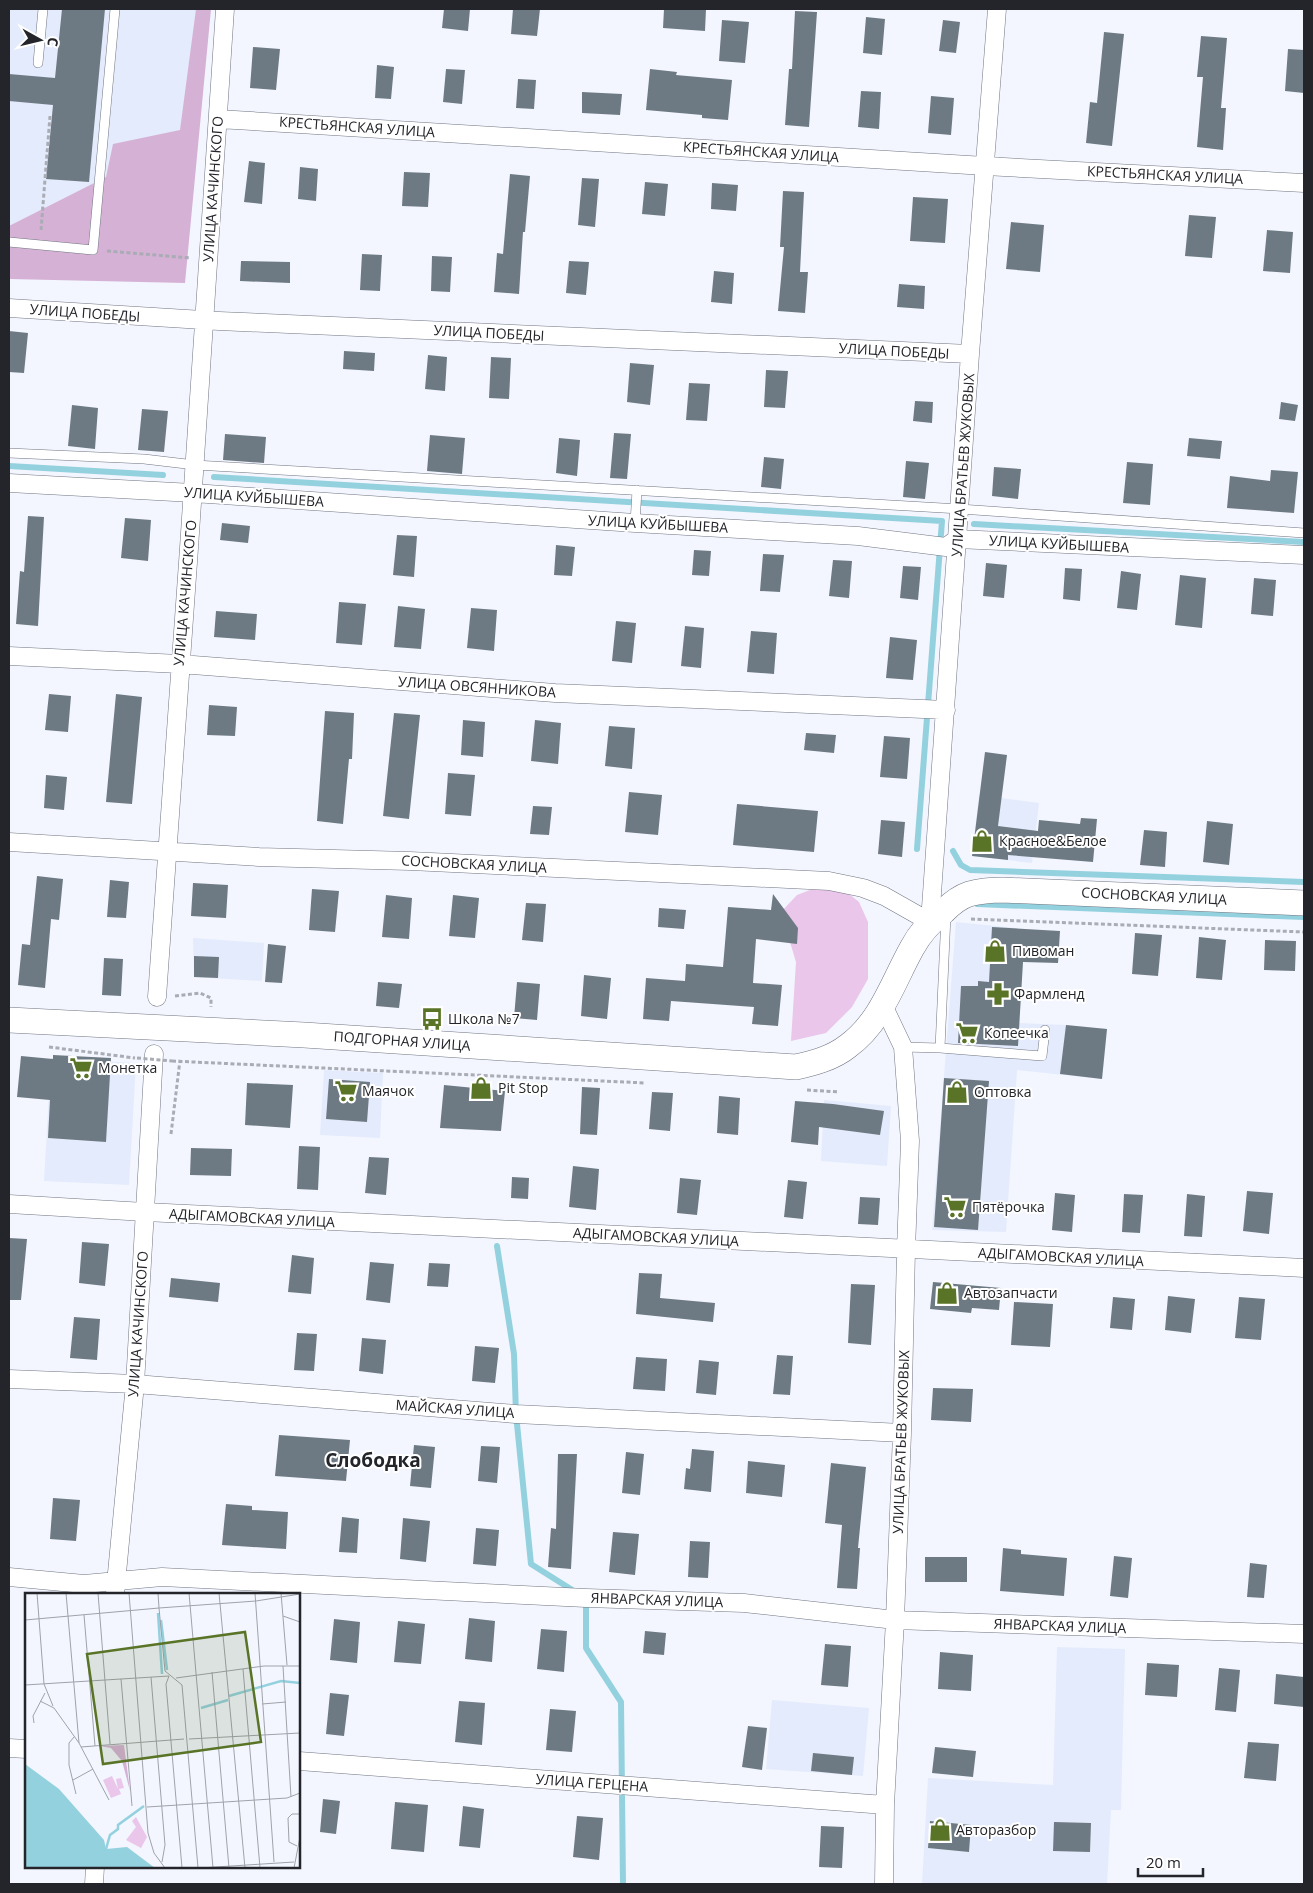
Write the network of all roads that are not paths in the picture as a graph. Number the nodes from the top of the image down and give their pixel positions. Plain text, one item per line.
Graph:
1 (43, 9) edge
2 (115, 9) edge
3 (225, 9) edge
4 (997, 9) edge
5 (38, 63) dead end
6 (218, 119) junction
7 (985, 166) junction
8 (1304, 183) edge
9 (9, 242) edge
10 (9, 308) edge
11 (204, 320) junction
12 (970, 354) junction
13 (9, 452) edge
14 (195, 466) junction
15 (9, 483) edge
16 (637, 490) junction
17 (193, 493) junction
18 (960, 509) junction
19 (635, 523) junction
20 (1304, 533) edge
21 (957, 539) junction
22 (1304, 555) edge
23 (9, 656) edge
24 (180, 664) junction
25 (946, 710) junction
26 (9, 842) edge
27 (168, 851) junction
28 (1304, 903) edge
29 (941, 916) junction
30 (157, 997) dead end
31 (883, 1005) junction
32 (9, 1020) edge
33 (1045, 1030) dead end
34 (903, 1047) junction
35 (940, 1048) junction
36 (145, 1056) road end
37 (9, 1204) edge
38 (145, 1212) junction
39 (906, 1250) junction
40 (1304, 1268) edge
41 (9, 1378) edge
42 (135, 1384) junction
43 (902, 1433) junction
44 (9, 1577) edge
45 (115, 1588) edge
46 (895, 1620) junction
47 (1304, 1634) edge
48 (9, 1748) edge
49 (25, 1749) edge
50 (300, 1760) edge
51 (885, 1805) junction
52 (95, 1868) edge
53 (94, 1884) edge
54 (884, 1884) edge

1 - 5 lane
2 - 9 lane
3 - 6 street, УЛИЦА КАЧИНСКОГО
4 - 7 street, УЛИЦА БРАТЬЕВ ЖУКОВЫХ
6 - 7 street, КРЕСТЬЯНСКАЯ УЛИЦА
6 - 11 street, УЛИЦА КАЧИНСКОГО
7 - 8 street, КРЕСТЬЯНСКАЯ УЛИЦА
7 - 12 street, УЛИЦА БРАТЬЕВ ЖУКОВЫХ
10 - 11 street, УЛИЦА ПОБЕДЫ
11 - 12 street, УЛИЦА ПОБЕДЫ
11 - 14 street, УЛИЦА КАЧИНСКОГО
12 - 18 street, УЛИЦА БРАТЬЕВ ЖУКОВЫХ
13 - 14 lane
14 - 16 lane
14 - 17 street, УЛИЦА КАЧИНСКОГО
15 - 17 street, УЛИЦА КУЙБЫШЕВА
16 - 18 lane
16 - 19 lane
17 - 19 street, УЛИЦА КУЙБЫШЕВА
17 - 24 street, УЛИЦА КАЧИНСКОГО
18 - 20 lane
18 - 21 street, УЛИЦА БРАТЬЕВ ЖУКОВЫХ
19 - 21 street, УЛИЦА КУЙБЫШЕВА
21 - 22 street, УЛИЦА КУЙБЫШЕВА
21 - 25 street, УЛИЦА БРАТЬЕВ ЖУКОВЫХ
23 - 24 street, УЛИЦА ОВСЯННИКОВА
24 - 25 street, УЛИЦА ОВСЯННИКОВА
24 - 27 street, УЛИЦА КАЧИНСКОГО
25 - 29 street, УЛИЦА БРАТЬЕВ ЖУКОВЫХ
26 - 27 street, СОСНОВСКАЯ УЛИЦА
27 - 29 street, СОСНОВСКАЯ УЛИЦА
27 - 30 street, УЛИЦА КАЧИНСКОГО
28 - 29 street, СОСНОВСКАЯ УЛИЦА
29 - 31 street, СОСНОВСКАЯ УЛИЦА
29 - 35 lane
31 - 32 street, ПОДГОРНАЯ УЛИЦА
31 - 34 street, УЛИЦА БРАТЬЕВ ЖУКОВЫХ
33 - 35 lane
34 - 35 lane
34 - 39 street, УЛИЦА БРАТЬЕВ ЖУКОВЫХ
36 - 38 street, УЛИЦА КАЧИНСКОГО
37 - 38 street, АДЫГАМОВСКАЯ УЛИЦА
38 - 39 street, АДЫГАМОВСКАЯ УЛИЦА
38 - 42 street, УЛИЦА КАЧИНСКОГО
39 - 40 street, АДЫГАМОВСКАЯ УЛИЦА
39 - 43 street, УЛИЦА БРАТЬЕВ ЖУКОВЫХ
41 - 42 street, МАЙСКАЯ УЛИЦА
42 - 43 street, МАЙСКАЯ УЛИЦА
42 - 45 street, УЛИЦА КАЧИНСКОГО
43 - 46 street, УЛИЦА БРАТЬЕВ ЖУКОВЫХ
44 - 45 street, ЯНВАРСКАЯ УЛИЦА
45 - 46 street, ЯНВАРСКАЯ УЛИЦА
46 - 47 street, ЯНВАРСКАЯ УЛИЦА
46 - 51 street, УЛИЦА БРАТЬЕВ ЖУКОВЫХ
48 - 49 street
50 - 51 street, УЛИЦА ГЕРЦЕНА
51 - 54 street, УЛИЦА БРАТЬЕВ ЖУКОВЫХ
52 - 53 street

